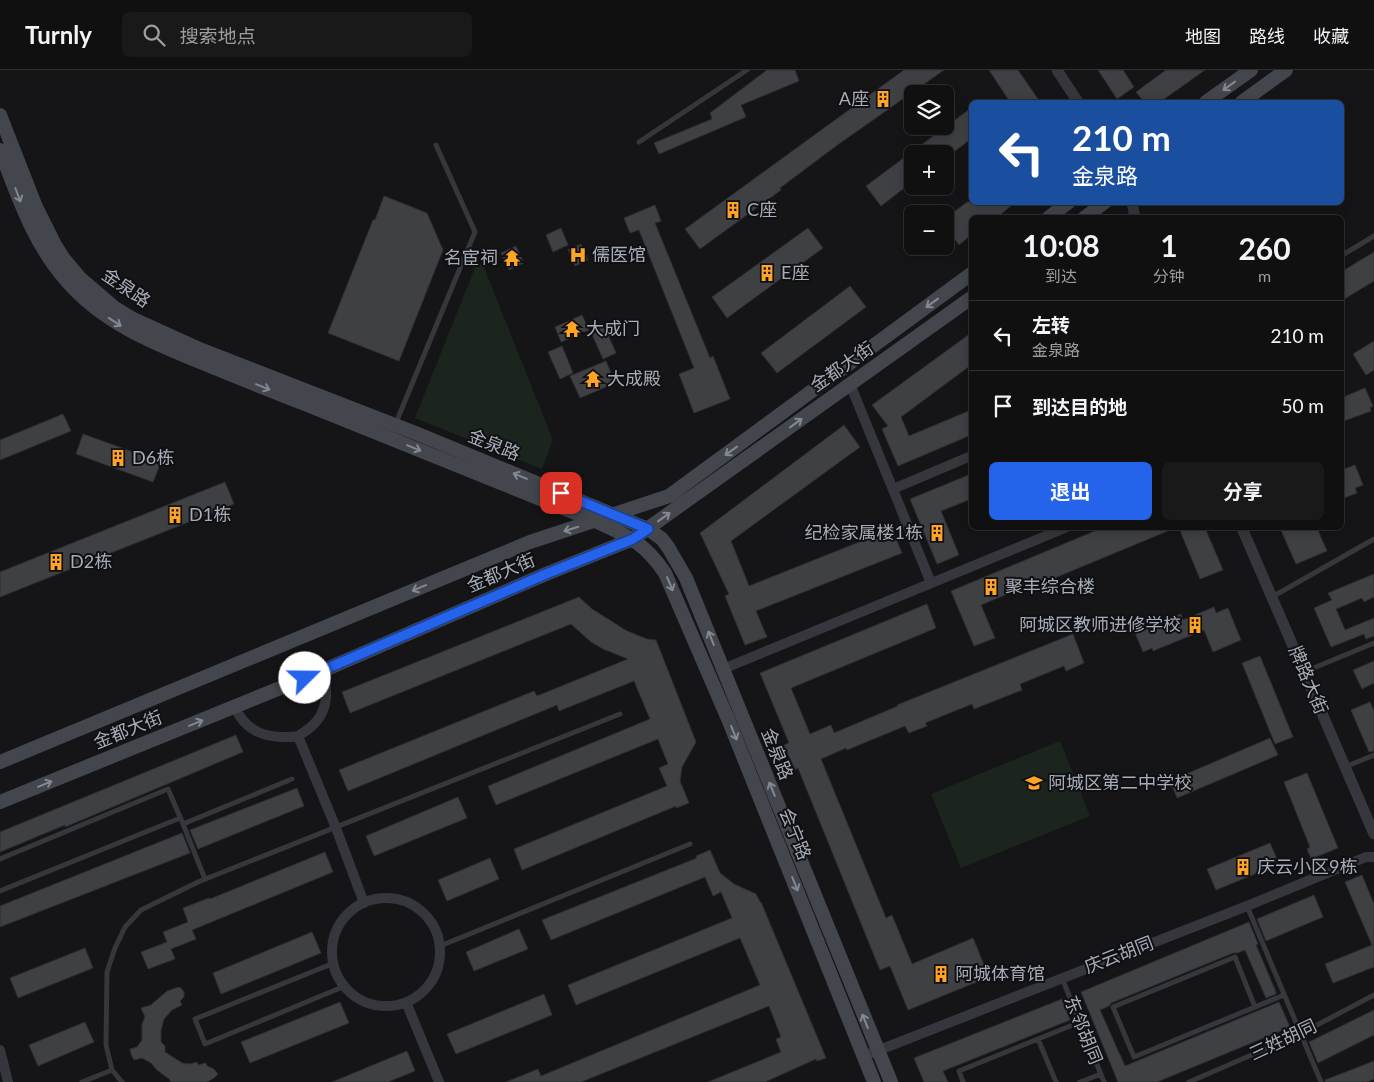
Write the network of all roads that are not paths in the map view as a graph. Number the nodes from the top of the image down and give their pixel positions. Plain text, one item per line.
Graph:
1 (747, 70) edge
2 (1057, 70) edge
3 (1251, 70) edge
4 (1286, 70) edge
5 (1077, 100) edge
6 (1209, 100) edge
7 (1245, 100) edge
8 (0, 114) edge
9 (639, 142) dead end
10 (436, 144) dead end
11 (0, 150) edge
12 (1065, 205) edge
13 (1101, 205) edge
14 (1052, 215) edge
15 (1088, 215) edge
16 (1374, 236) edge
17 (1344, 254) edge
18 (969, 275) edge
19 (969, 299) edge
20 (850, 384) junction
21 (395, 425) junction
22 (969, 457) edge
23 (893, 489) junction
24 (615, 515) junction
25 (595, 522) junction
26 (648, 529) junction
27 (1061, 530) edge
28 (1243, 530) edge
29 (633, 539) junction
30 (1374, 539) edge
31 (931, 583) junction
32 (1272, 597) junction
33 (1374, 643) edge
34 (723, 669) junction
35 (322, 671) junction
36 (1304, 672) junction
37 (235, 707) junction
38 (620, 714) dead end
39 (298, 736) junction
40 (1374, 755) edge
41 (0, 762) edge
42 (1345, 767) junction
43 (292, 779) dead end
44 (0, 802) edge
45 (181, 821) junction
46 (336, 828) junction
47 (1374, 834) edge
48 (690, 844) dead end
49 (1374, 857) edge
50 (0, 859) edge
51 (205, 879) junction
52 (0, 891) edge
53 (364, 903) junction
54 (1247, 906) junction
55 (440, 946) junction
56 (334, 963) junction
57 (1062, 977) junction
58 (345, 986) junction
59 (1284, 995) junction
60 (1374, 995) edge
61 (406, 1002) junction
62 (1256, 1007) junction
63 (1080, 1022) junction
64 (1300, 1034) junction
65 (1038, 1039) junction
66 (0, 1050) edge
67 (877, 1050) junction
68 (864, 1056) junction
69 (112, 1070) junction
70 (1101, 1074) junction
71 (8, 1082) edge
72 (82, 1082) edge
73 (122, 1082) edge
74 (439, 1082) edge
75 (874, 1082) edge
76 (890, 1082) edge
77 (963, 1082) edge
78 (1056, 1082) edge
79 (1080, 1082) edge
80 (1104, 1082) edge
81 (1189, 1082) edge
82 (1321, 1082) edge

1 - 9 lane
2 - 5 street
3 -> 6 main road
4 - 7 main road
8 - 21 main road, 金泉路
10 - 21 lane
11 -> 25 main road, 金泉路
12 - 14 main road
13 - 15 main road
16 - 17 lane
18 -> 24 main road, 金都大街
19 - 20 main road, 金都大街
20 - 23 street
26 -> 20 main road, 金都大街
24 -> 21 main road, 金泉路
22 - 23 street
23 - 31 street
24 - 25 main road, 金都大街
24 - 26 main road, 金泉路
25 - 29 main road, 会宁路
25 -> 41 main road, 金都大街
26 - 29 main road, 金都大街
34 -> 26 main road, 金泉路
27 - 31 street
28 - 32 street, 牌路大街
29 - 35 main road, 金都大街
29 -> 68 main road, 会宁路
30 - 32 lane
31 - 34 street
32 - 36 street, 牌路大街
33 - 36 lane
67 -> 34 main road, 金泉路
35 - 37 main road, 金都大街
35 - 39 street
36 - 42 street, 牌路大街
37 - 39 street
44 -> 37 main road, 金都大街
38 - 46 lane
39 - 46 street
40 - 42 lane
42 - 47 street, 牌路大街
43 - 45 lane
45 - 50 lane
45 - 51 lane
45 - 52 lane
46 - 51 lane
46 - 53 street
48 - 55 lane
49 - 54 street, 庆云胡同
51 - 69 lane
53 - 55 street
53 - 56 street
54 - 57 street, 庆云胡同
54 - 59 lane
55 - 61 street
56 - 58 street
56 - 58 lane
57 - 63 lane, 东邻胡同
57 - 67 street, 庆云胡同
58 - 61 street
59 - 62 lane
59 - 64 lane
60 - 64 lane, 三姓胡同
61 - 74 street
62 - 62 lane
63 - 65 lane
63 - 70 lane, 东邻胡同
64 - 81 lane, 三姓胡同
64 - 82 lane
65 - 77 lane
65 - 78 lane
66 - 71 street
67 - 68 street, 庆云胡同
67 - 76 main road, 金泉路
68 - 75 main road, 会宁路
69 - 72 lane
69 - 73 lane
70 - 79 lane
70 - 80 lane, 东邻胡同

